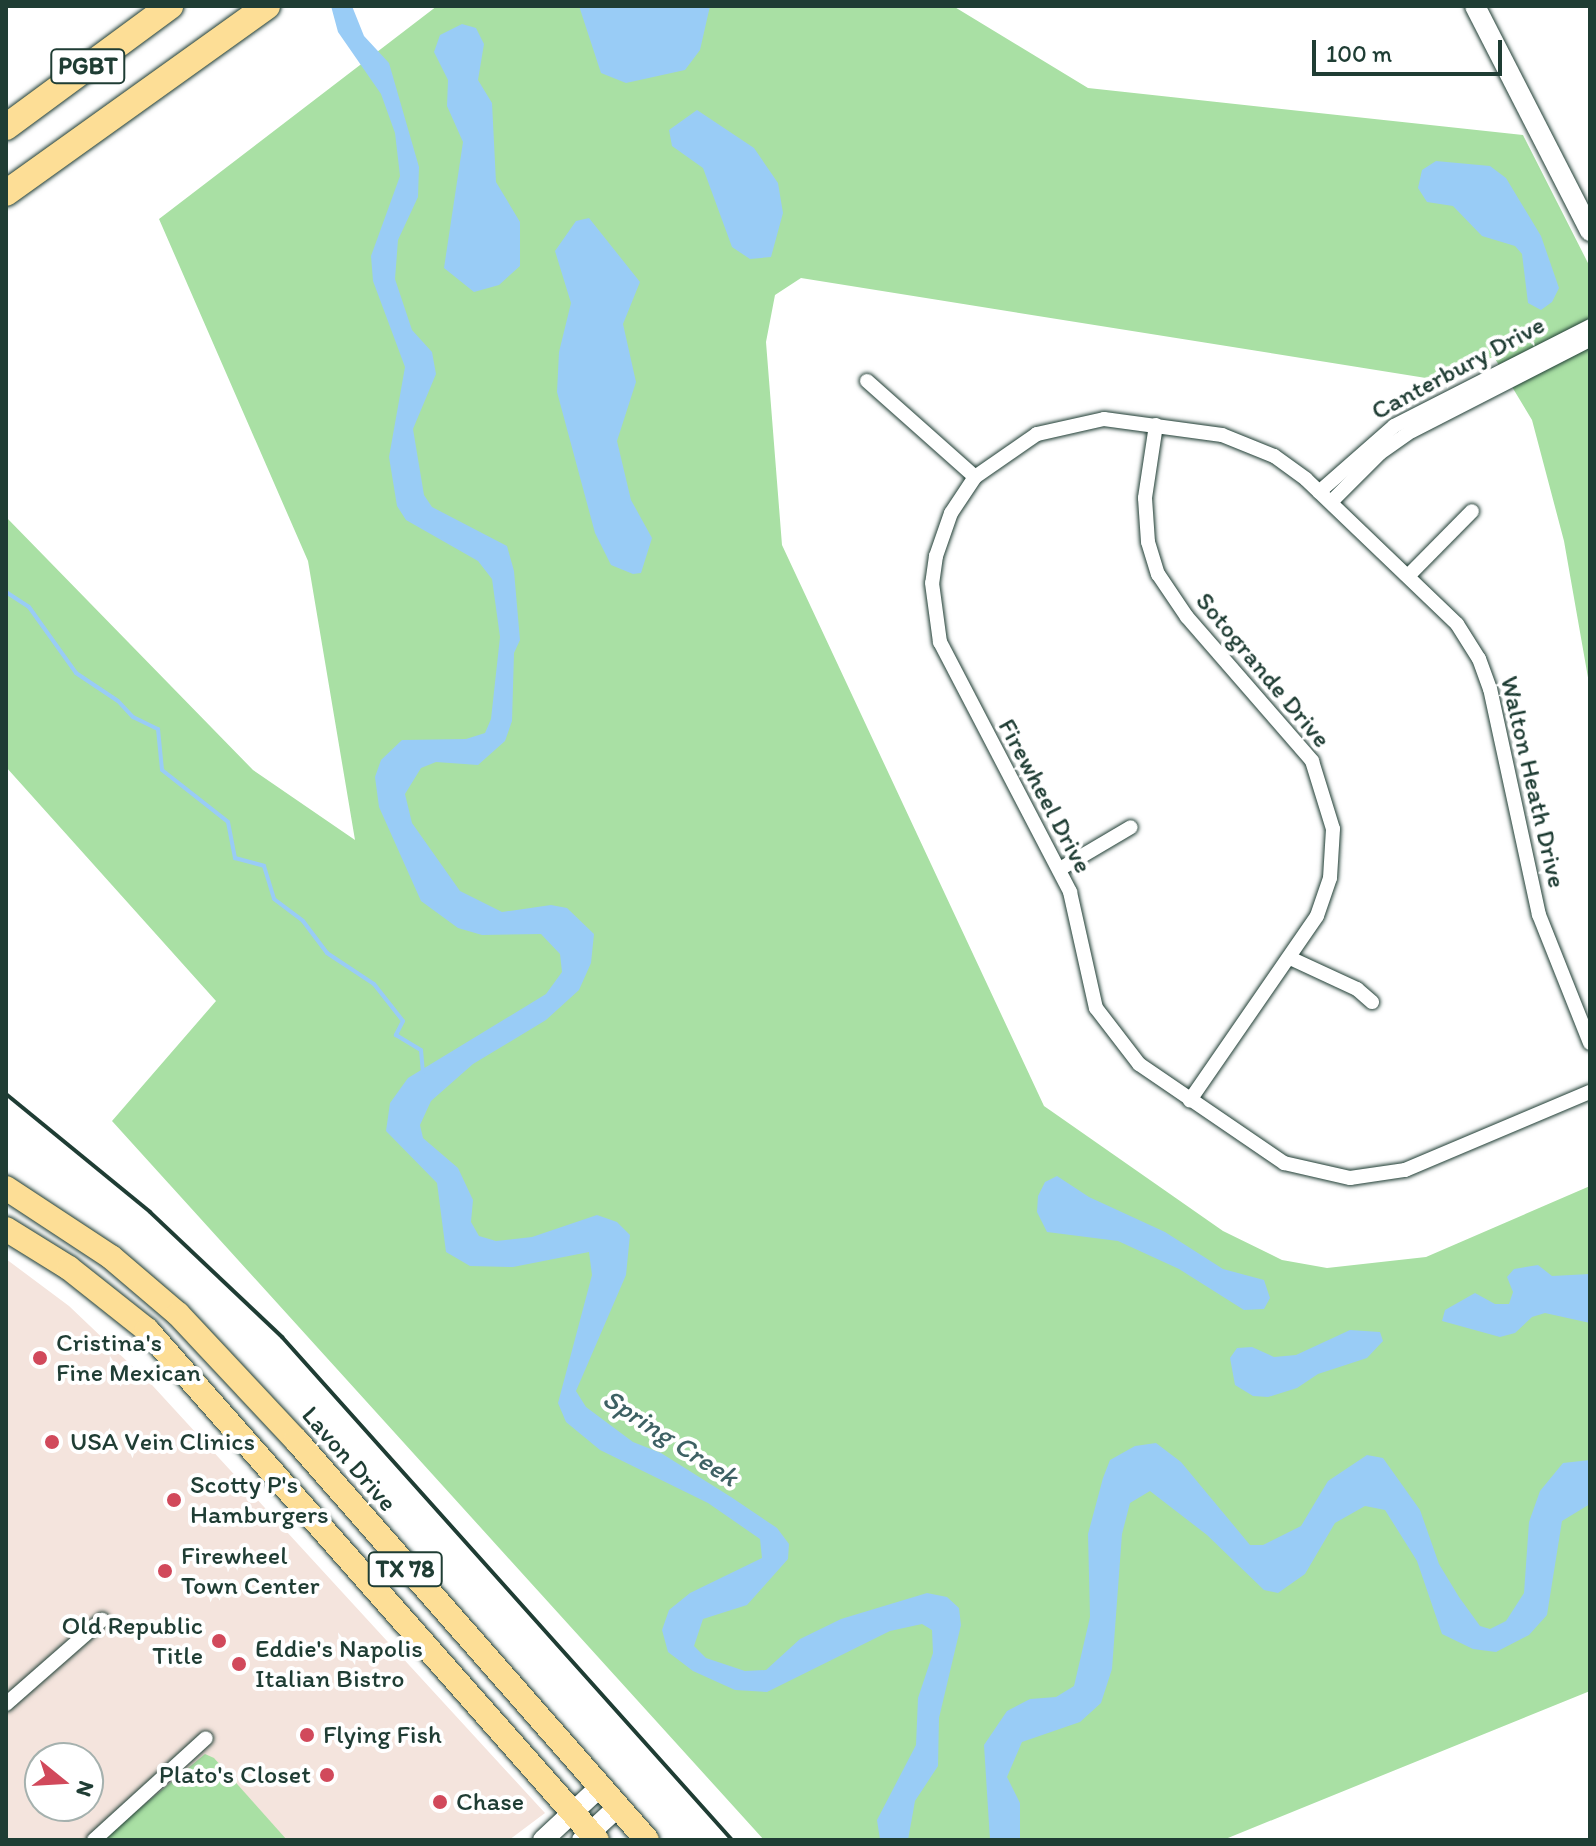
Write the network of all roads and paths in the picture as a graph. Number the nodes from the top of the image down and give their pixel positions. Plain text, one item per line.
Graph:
1 (170, 6) edge
2 (1475, 6) edge
3 (264, 8) edge
4 (6, 127) edge
5 (6, 193) edge
6 (1590, 231) edge
7 (1590, 326) edge
8 (1590, 340) edge
9 (867, 381) dead end
10 (1156, 425) junction
11 (975, 477) junction
12 (1319, 492) junction
13 (1331, 502) junction
14 (1472, 511) dead end
15 (1408, 576) junction
16 (1131, 827) dead end
17 (1060, 869) junction
18 (1290, 958) junction
19 (1372, 1002) dead end
20 (1590, 1043) edge
21 (1590, 1092) edge
22 (1190, 1100) junction
23 (6, 1188) edge
24 (6, 1229) edge
25 (373, 1584) junction
26 (102, 1620) dead end
27 (491, 1665) junction
28 (6, 1704) edge
29 (206, 1738) dead end
30 (600, 1787) junction
31 (618, 1807) junction
32 (574, 1813) junction
33 (590, 1838) edge
34 (94, 1840) edge
35 (543, 1840) edge
36 (647, 1840) edge

1 - 4 highway, PGBT
2 - 6 main road
3 - 5 highway, PGBT
7 - 12 street, Canterbury Drive
8 - 13 street, Canterbury Drive
9 - 11 street
10 - 11 street, Firewheel Drive
10 - 12 street, Firewheel Drive
10 - 18 street, Sotogrande Drive
11 - 17 street, Firewheel Drive
12 - 13 street, Walton Heath Drive
13 - 15 street, Walton Heath Drive
14 - 15 street
15 - 20 street, Walton Heath Drive
16 - 17 street
17 - 22 street, Firewheel Drive
18 - 19 street
18 - 22 street, Sotogrande Drive
21 - 22 street, Firewheel Drive
23 - 27 main road, Lavon Drive / TX 78
24 - 25 main road, TX 78
25 - 27 main road
25 - 32 main road, TX 78
26 - 28 street
27 - 30 main road, Lavon Drive / TX 78
29 - 34 street
30 - 31 main road, Lavon Drive / TX 78
30 - 32 main road
31 - 33 main road
31 - 36 main road, Lavon Drive / TX 78
32 - 33 main road, TX 78
32 - 35 main road

